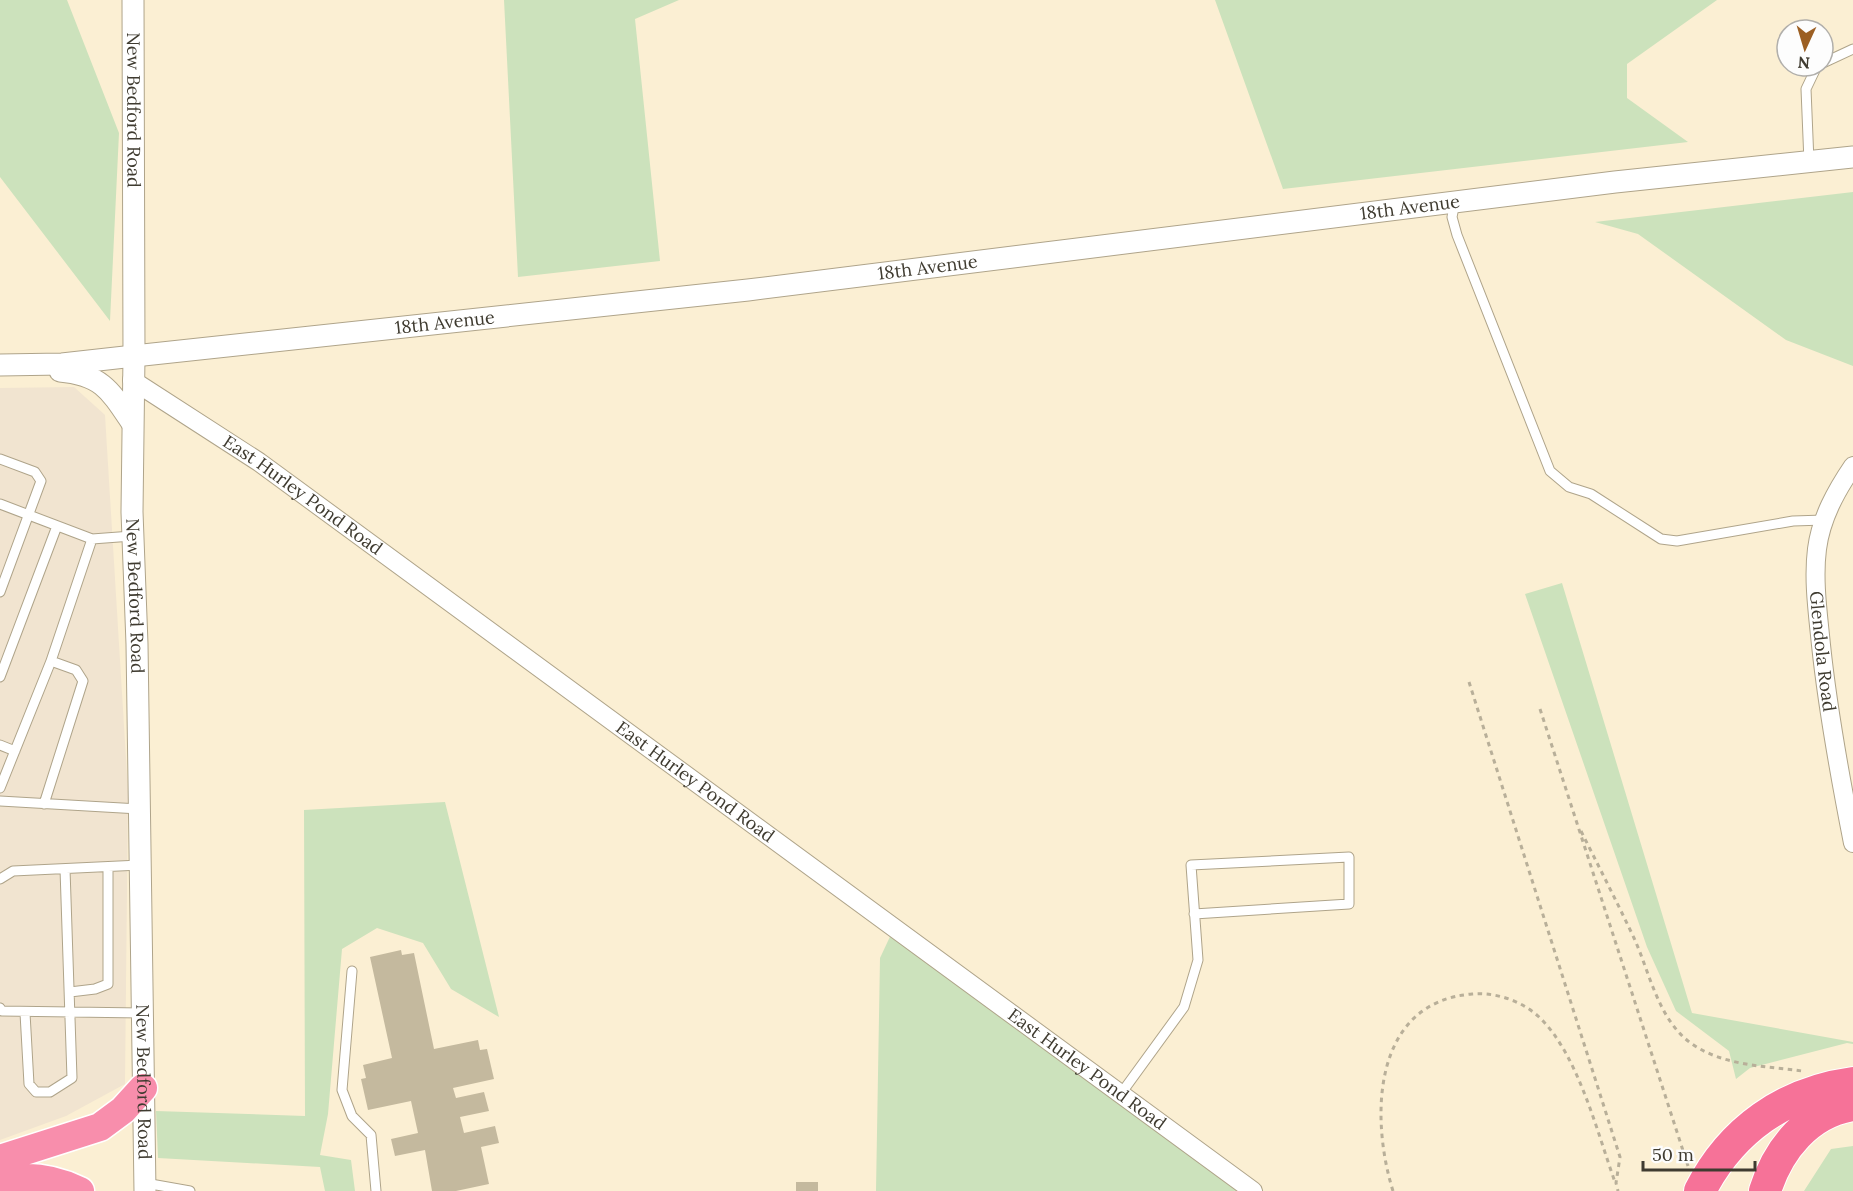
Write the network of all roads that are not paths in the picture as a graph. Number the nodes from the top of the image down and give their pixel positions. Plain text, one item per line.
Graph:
1 (133, 0) edge
2 (1853, 49) edge
3 (1835, 57) edge
4 (1811, 78) edge
5 (1853, 158) edge
6 (1809, 162) junction
7 (1455, 202) junction
8 (134, 356) junction
9 (0, 365) edge
10 (132, 380) junction
11 (132, 423) junction
12 (0, 459) edge
13 (1853, 466) edge
14 (0, 504) edge
15 (29, 515) junction
16 (1824, 520) junction
17 (57, 526) junction
18 (133, 536) junction
19 (92, 539) junction
20 (0, 592) edge
21 (51, 661) junction
22 (0, 677) edge
23 (0, 745) edge
24 (15, 751) junction
25 (0, 788) edge
26 (0, 801) edge
27 (44, 804) junction
28 (139, 809) junction
29 (1853, 843) edge
30 (140, 866) junction
31 (108, 867) junction
32 (65, 869) junction
33 (0, 879) edge
34 (1194, 914) junction
35 (352, 971) dead end
36 (70, 992) junction
37 (0, 1008) edge
38 (26, 1013) junction
39 (70, 1013) junction
40 (142, 1013) junction
41 (1853, 1083) edge
42 (143, 1088) junction
43 (1120, 1095) junction
44 (1853, 1105) edge
45 (0, 1159) edge
46 (0, 1181) edge
47 (145, 1187) edge
48 (1701, 1190) edge
49 (80, 1191) edge
50 (190, 1191) edge
51 (376, 1191) edge
52 (1253, 1191) edge
53 (1765, 1191) edge

1 - 8 street, New Bedford Road
2 - 3 lane
4 - 6 lane
5 - 6 street, 18th Avenue
6 - 7 street, 18th Avenue
7 - 8 street, 18th Avenue
7 - 16 lane
8 - 9 street, 18th Avenue
8 - 10 street, New Bedford Road
9 - 11 street
10 - 11 street, New Bedford Road
10 - 43 street, East Hurley Pond Road
11 - 18 street, New Bedford Road
12 - 15 lane
13 - 16 street, Glendola Road
14 - 15 lane
15 - 17 lane
15 - 20 lane
16 - 29 street, Glendola Road
17 - 19 lane
17 - 22 lane
18 - 19 lane
18 - 28 street, New Bedford Road
19 - 21 lane
21 - 24 lane
21 - 27 lane
23 - 24 lane
24 - 25 lane
26 - 27 lane
27 - 28 lane
28 - 30 street, New Bedford Road
30 - 31 lane
30 - 40 street, New Bedford Road
31 - 32 lane
31 - 36 lane
32 - 33 lane
32 - 36 lane
34 - 34 lane
34 - 43 lane
35 - 51 lane
36 - 39 lane
37 - 38 lane
38 - 39 lane
38 - 39 lane
39 - 40 lane
40 - 42 street, New Bedford Road
41 - 48 highway
42 - 45 highway
42 - 47 street, New Bedford Road
43 - 52 street, East Hurley Pond Road
44 - 53 highway
46 - 49 highway
47 - 50 lane

